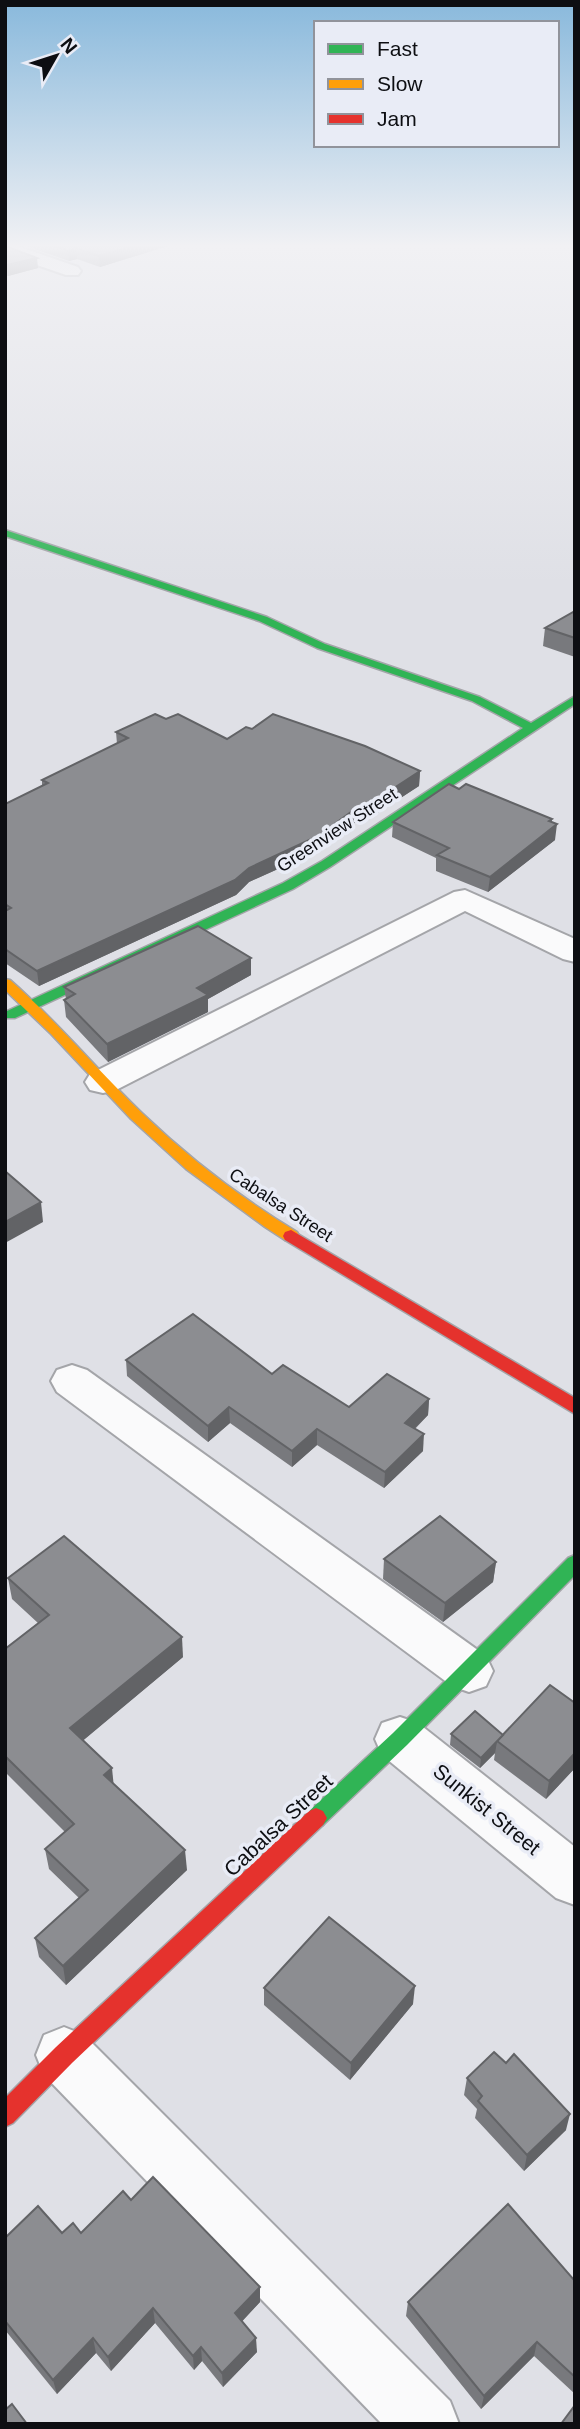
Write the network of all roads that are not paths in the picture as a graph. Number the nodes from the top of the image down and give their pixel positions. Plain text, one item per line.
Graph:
1 (5, 533) edge
2 (575, 699) edge
3 (531, 727) junction
4 (575, 952) edge
5 (5, 983) edge
6 (31, 1005) junction
7 (5, 1017) edge
8 (103, 1082) junction
9 (72, 1381) dead end
10 (575, 1407) edge
11 (575, 1563) edge
12 (469, 1671) junction
13 (400, 1739) junction
14 (575, 1880) edge
15 (64, 2055) junction
16 (5, 2115) edge
17 (427, 2424) edge

1 - 3 street
2 - 3 street, Greenview Street
3 - 6 street, Greenview Street
4 - 8 street
5 - 6 street, Cabalsa Street
6 - 7 street, Greenview Street
6 - 8 street, Cabalsa Street
8 - 10 street, Cabalsa Street
9 - 12 street
11 - 12 street, Cabalsa Street
12 - 13 street, Cabalsa Street
13 - 14 street, Sunkist Street
13 - 15 street, Cabalsa Street
15 - 16 street, Cabalsa Street
15 - 17 street

